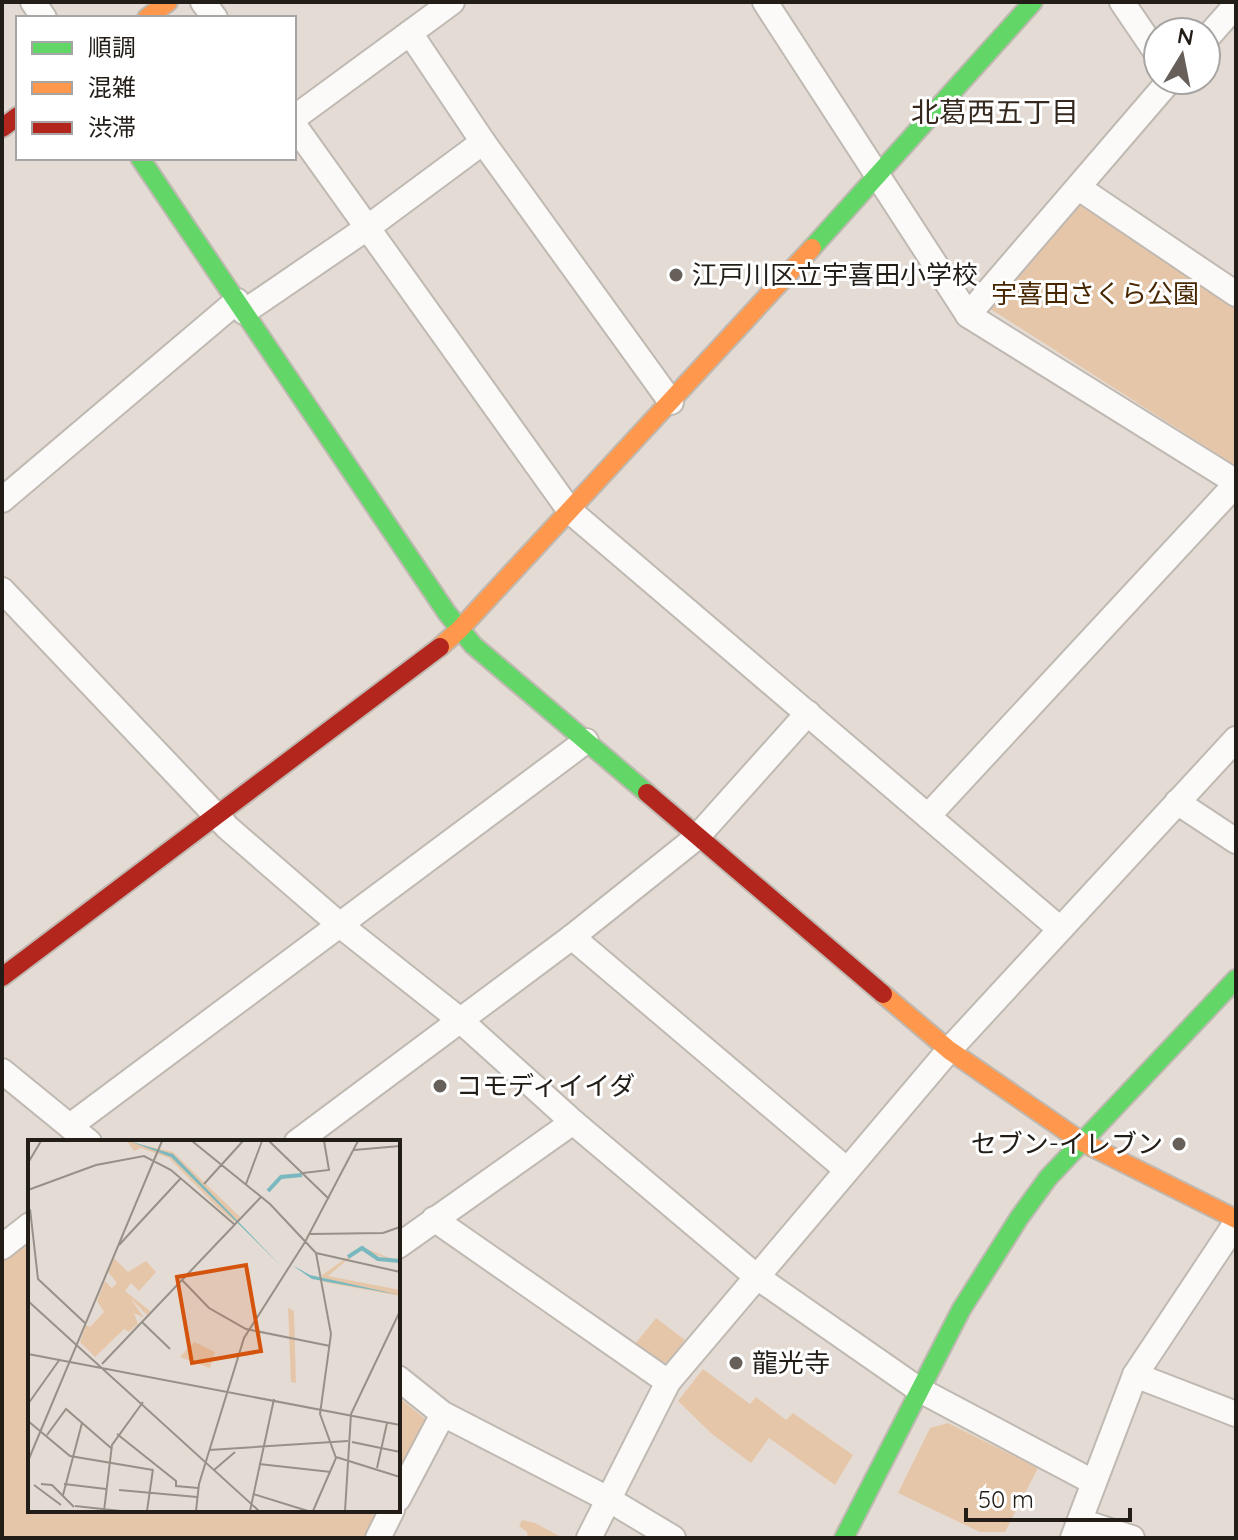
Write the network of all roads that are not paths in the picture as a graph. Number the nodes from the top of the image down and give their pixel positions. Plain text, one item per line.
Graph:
1 (168, 2) edge
2 (452, 2) edge
3 (765, 2) edge
4 (1033, 2) edge
5 (1122, 2) edge
6 (1236, 5) edge
7 (150, 16) edge
8 (1222, 21) edge
9 (1142, 31) edge
10 (410, 33) junction
11 (1157, 96) edge
12 (296, 117) edge
13 (296, 128) edge
14 (483, 142) junction
15 (141, 160) edge
16 (877, 177) junction
17 (1079, 188) junction
18 (367, 228) junction
19 (1236, 294) edge
20 (240, 307) junction
21 (968, 315) junction
22 (671, 402) junction
23 (1236, 483) edge
24 (2, 500) edge
25 (570, 511) junction
26 (2, 590) edge
27 (459, 630) junction
28 (808, 713) junction
29 (1236, 739) edge
30 (586, 741) junction
31 (1177, 802) junction
32 (216, 816) junction
33 (928, 816) junction
34 (697, 837) junction
35 (1236, 841) edge
36 (340, 925) junction
37 (1060, 929) junction
38 (572, 937) junction
39 (2, 977) edge
40 (1236, 979) edge
41 (460, 1020) junction
42 (949, 1050) junction
43 (2, 1071) edge
44 (573, 1122) junction
45 (70, 1126) junction
46 (87, 1140) edge
47 (300, 1140) edge
48 (1082, 1142) junction
49 (847, 1170) junction
50 (434, 1219) junction
51 (1236, 1221) edge
52 (28, 1227) edge
53 (400, 1244) edge
54 (2, 1247) edge
55 (757, 1277) junction
56 (1135, 1375) junction
57 (400, 1380) edge
58 (668, 1382) junction
59 (918, 1389) junction
60 (443, 1414) junction
61 (1236, 1414) edge
62 (1093, 1482) junction
63 (400, 1495) edge
64 (608, 1499) junction
65 (391, 1512) edge
66 (1077, 1530) edge
67 (378, 1538) edge
68 (589, 1538) edge
69 (673, 1538) edge
70 (844, 1538) edge
71 (1132, 1538) edge

1 - 7 street
2 - 10 street
3 - 16 street
4 - 16 street
5 - 9 street
6 - 8 street
10 - 12 street
10 - 14 street
11 - 17 street
13 - 18 street
14 - 18 street
14 - 22 street
15 - 20 street
16 - 21 street
16 - 22 street
17 - 19 street
17 - 21 street
18 - 20 street
18 - 25 street
20 - 24 street
20 - 27 street
21 - 23 street
22 - 25 street
23 - 33 street
25 - 27 street
25 - 28 street
26 - 32 street
27 - 30 street
27 - 32 street
28 - 33 street
28 - 34 street
29 - 31 street
30 - 34 street
30 - 36 street
31 - 35 street
31 - 37 street
32 - 36 street
32 - 39 street
33 - 37 street
34 - 38 street
34 - 42 street
36 - 41 street
36 - 45 street
37 - 42 street
38 - 41 street
38 - 49 street
40 - 48 street
41 - 44 street
41 - 47 street
42 - 48 street
42 - 49 street
43 - 45 street
44 - 50 street
44 - 55 street
45 - 46 street
48 - 51 street
48 - 59 street
49 - 55 street
50 - 53 street
50 - 58 street
51 - 56 street
52 - 54 street
55 - 58 street
55 - 59 street
56 - 61 street
56 - 62 street
57 - 60 street
58 - 64 street
59 - 62 street
59 - 70 street
60 - 63 street
60 - 64 street
62 - 66 street
64 - 68 street
64 - 69 street
65 - 67 street
66 - 71 street

